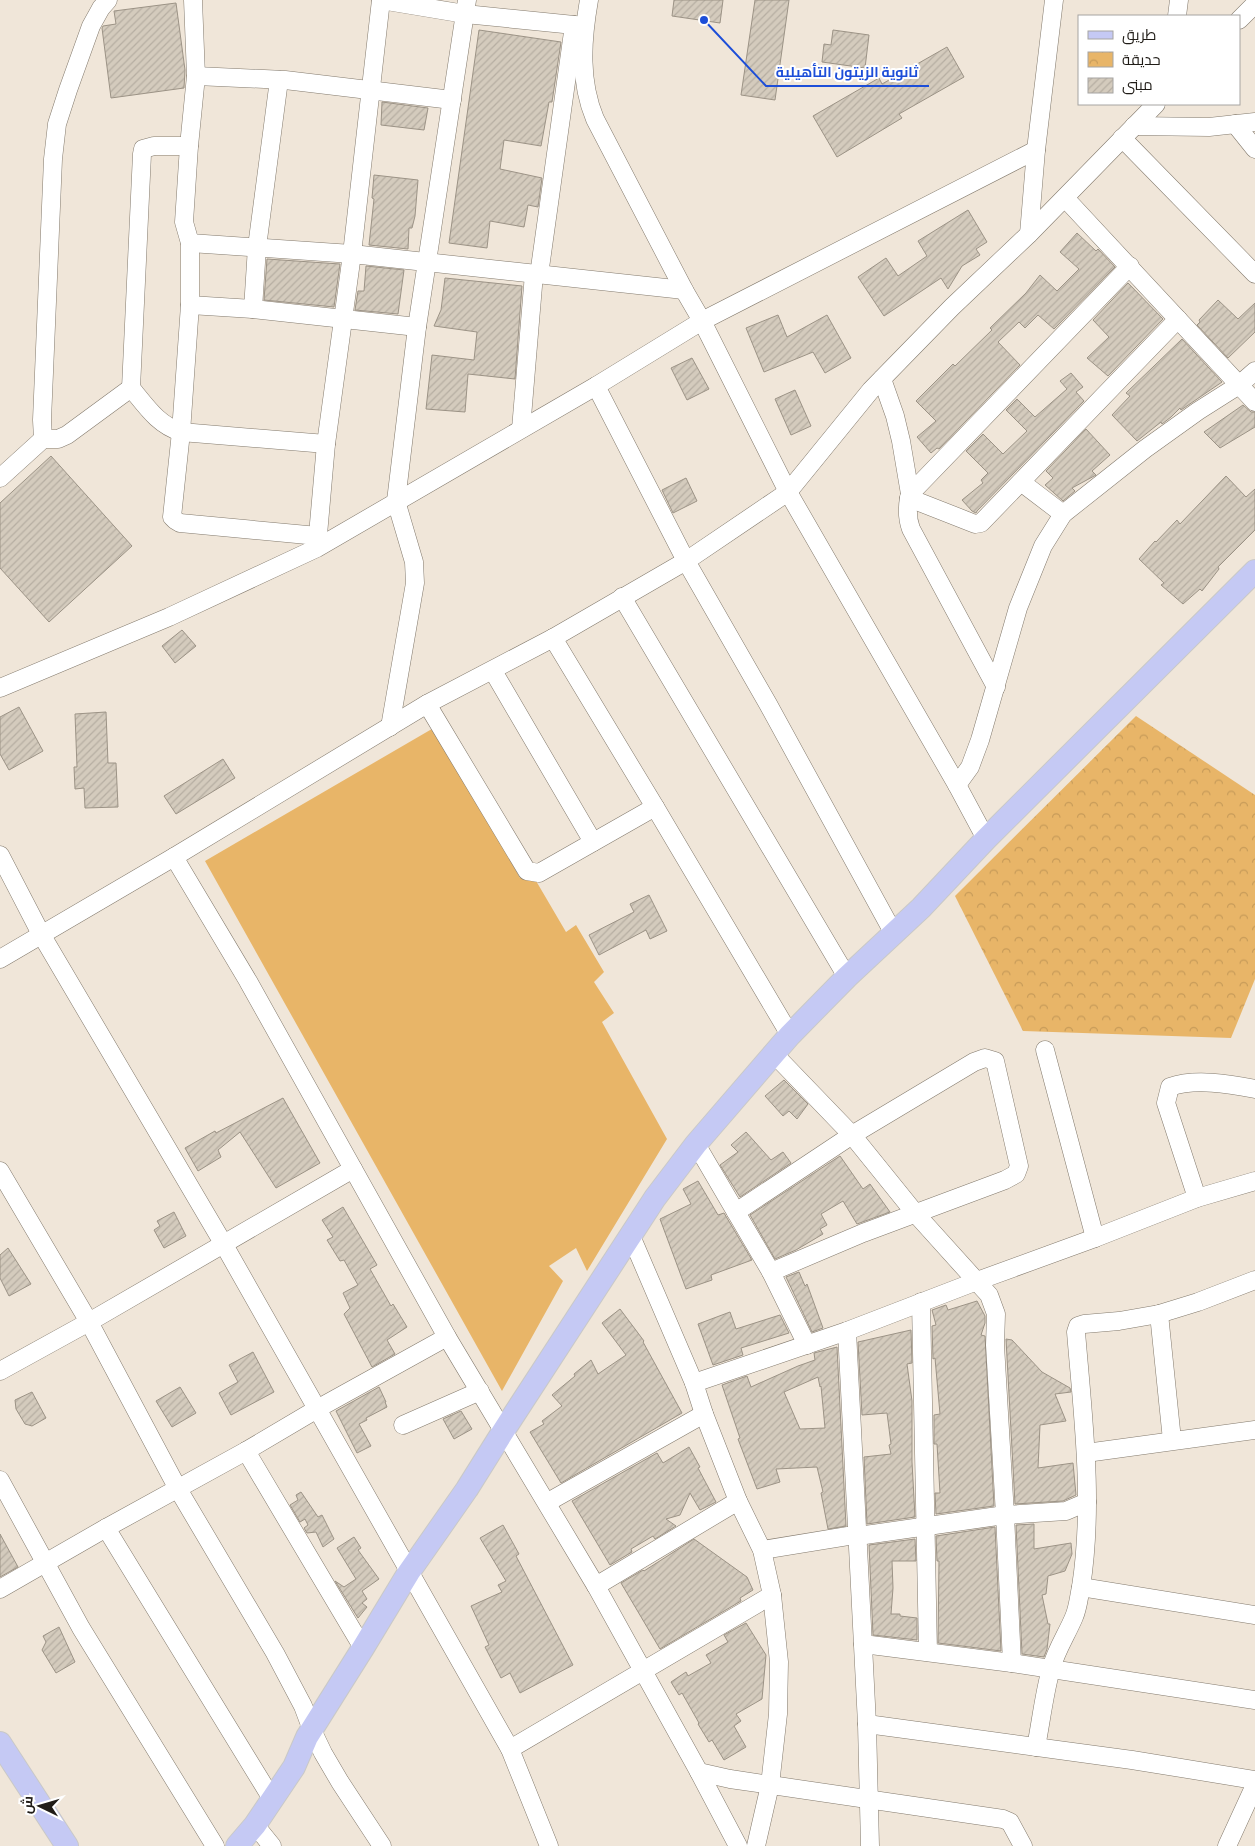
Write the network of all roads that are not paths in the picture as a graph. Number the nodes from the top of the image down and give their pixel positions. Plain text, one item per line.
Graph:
1 (108, 0) edge
2 (193, 0) edge
3 (381, 0) edge
4 (589, 0) edge
5 (1054, 0) edge
6 (1179, 0) edge
7 (1255, 4) edge
8 (466, 7) edge
9 (1178, 15) edge
10 (1240, 19) edge
11 (579, 25) junction
12 (196, 76) junction
13 (279, 80) junction
14 (371, 90) junction
15 (452, 100) junction
16 (1155, 105) edge
17 (1255, 122) edge
18 (1235, 124) junction
19 (1128, 132) junction
20 (189, 146) junction
21 (1255, 149) edge
22 (1036, 150) junction
23 (1065, 198) junction
24 (1029, 234) junction
25 (190, 243) junction
26 (257, 247) junction
27 (352, 254) junction
28 (428, 261) junction
29 (1130, 266) junction
30 (536, 274) junction
31 (1255, 274) edge
32 (684, 290) junction
33 (190, 306) junction
34 (253, 309) junction
35 (343, 318) junction
36 (1178, 319) junction
37 (702, 321) junction
38 (417, 327) junction
39 (1255, 371) edge
40 (882, 379) junction
41 (1239, 385) junction
42 (596, 386) junction
43 (131, 388) junction
44 (1255, 402) edge
45 (521, 429) junction
46 (181, 432) junction
47 (43, 439) junction
48 (326, 444) junction
49 (0, 478) edge
50 (1022, 482) junction
51 (788, 492) junction
52 (909, 496) junction
53 (396, 502) junction
54 (1063, 514) junction
55 (317, 542) junction
56 (686, 560) junction
57 (1255, 571) edge
58 (622, 597) junction
59 (553, 638) junction
60 (493, 671) junction
61 (996, 687) junction
62 (0, 688) edge
63 (428, 704) junction
64 (390, 727) junction
65 (957, 785) junction
66 (655, 807) junction
67 (986, 839) junction
68 (593, 842) junction
69 (0, 855) edge
70 (174, 857) junction
71 (41, 934) junction
72 (894, 934) junction
73 (0, 958) edge
74 (846, 977) junction
75 (790, 1035) junction
76 (1045, 1050) dead end
77 (774, 1054) junction
78 (1255, 1089) edge
79 (852, 1135) junction
80 (696, 1144) junction
81 (353, 1169) junction
82 (0, 1170) edge
83 (1255, 1181) edge
84 (1197, 1198) junction
85 (736, 1212) junction
86 (915, 1213) junction
87 (631, 1236) junction
88 (1095, 1238) junction
89 (223, 1243) junction
90 (771, 1272) junction
91 (1255, 1280) edge
92 (977, 1281) junction
93 (921, 1302) junction
94 (1159, 1314) junction
95 (89, 1322) junction
96 (846, 1332) junction
97 (448, 1336) junction
98 (807, 1345) junction
99 (0, 1371) edge
100 (694, 1383) junction
101 (480, 1391) junction
102 (317, 1409) junction
103 (704, 1414) junction
104 (403, 1425) dead end
105 (504, 1430) junction
106 (1255, 1430) edge
107 (1172, 1440) junction
108 (246, 1451) junction
109 (1086, 1453) junction
110 (0, 1480) edge
111 (178, 1489) junction
112 (738, 1501) junction
113 (548, 1502) junction
114 (1087, 1502) junction
115 (1005, 1515) junction
116 (927, 1526) junction
117 (106, 1528) junction
118 (858, 1536) junction
119 (762, 1550) junction
120 (46, 1563) junction
121 (409, 1572) junction
122 (596, 1586) junction
123 (1081, 1587) junction
124 (0, 1589) edge
125 (772, 1595) junction
126 (1255, 1616) edge
127 (863, 1644) junction
128 (363, 1648) junction
129 (928, 1652) junction
130 (1012, 1663) junction
131 (1051, 1669) junction
132 (642, 1670) junction
133 (1255, 1700) edge
134 (867, 1724) junction
135 (312, 1730) junction
136 (0, 1744) edge
137 (1036, 1747) junction
138 (510, 1749) junction
139 (699, 1772) junction
140 (1255, 1780) edge
141 (770, 1785) junction
142 (1255, 1785) edge
143 (272, 1799) junction
144 (870, 1799) junction
145 (255, 1825) junction
146 (67, 1846) edge
147 (215, 1846) edge
148 (237, 1846) edge
149 (272, 1846) edge
150 (382, 1846) edge
151 (549, 1846) edge
152 (738, 1846) edge
153 (756, 1846) edge
154 (870, 1846) edge
155 (1023, 1846) edge
156 (1227, 1846) edge

1 - 47 street
2 - 12 street
3 - 8 street
3 - 14 street
4 - 11 street
5 - 22 street
6 - 9 street
7 - 10 street
8 - 11 street
8 - 15 street
11 - 30 street
11 - 32 street
12 - 13 street
12 - 20 street
13 - 14 street
13 - 26 street
14 - 15 street
14 - 27 street
15 - 28 street
16 - 19 street
17 - 18 street
18 - 19 street
18 - 21 street
19 - 23 street
19 - 31 street
20 - 25 street
20 - 43 street
22 - 24 street
22 - 37 street
23 - 24 street
23 - 29 street
24 - 40 street
25 - 26 street
25 - 33 street
26 - 27 street
26 - 34 street
27 - 28 street
27 - 35 street
28 - 30 street
28 - 38 street
29 - 36 street
29 - 52 street
30 - 32 street
30 - 45 street
32 - 37 street
33 - 34 street
33 - 46 street
34 - 35 street
35 - 38 street
35 - 48 street
36 - 41 street
36 - 50 street
37 - 42 street
37 - 51 street
38 - 53 street
39 - 41 street
40 - 51 street
40 - 52 street
41 - 44 street
41 - 54 street
42 - 45 street
42 - 56 street
43 - 46 street
43 - 47 street
45 - 53 street
46 - 48 street
46 - 55 street
47 - 49 street
48 - 55 street
50 - 52 street
50 - 54 street
51 - 56 street
51 - 65 street
52 - 61 street
53 - 55 street
53 - 64 street
54 - 61 street
55 - 62 street
56 - 58 street
56 - 72 street
57 - 67 main road
58 - 59 street
58 - 74 street
59 - 60 street
59 - 66 street
60 - 63 street
60 - 68 street
61 - 65 street
63 - 64 street
63 - 68 street
64 - 70 street
65 - 67 street
66 - 68 street
66 - 75 street
67 - 72 main road
69 - 71 street
70 - 71 street
70 - 81 street
71 - 73 street
71 - 89 street
72 - 74 main road
74 - 75 main road
75 - 77 main road
76 - 88 street
77 - 79 street
77 - 80 main road
78 - 84 street
79 - 85 street
79 - 86 street
79 - 86 street
80 - 85 street
80 - 87 main road
81 - 89 street
81 - 97 street
82 - 95 street
83 - 84 street
84 - 88 street
85 - 90 street
86 - 90 street
86 - 92 street
87 - 100 street
87 - 105 main road
88 - 92 street
89 - 95 street
89 - 102 street
90 - 98 street
91 - 94 street
92 - 93 street
92 - 115 street
93 - 96 street
93 - 116 street
94 - 107 street
94 - 109 street
95 - 99 street
95 - 111 street
96 - 98 street
96 - 118 street
97 - 101 street
97 - 102 street
98 - 100 street
100 - 103 street
101 - 104 street
101 - 105 street
102 - 108 street
102 - 121 street
103 - 112 street
103 - 113 street
105 - 113 street
105 - 121 main road
106 - 107 street
107 - 109 street
108 - 111 street
108 - 128 street
109 - 114 street
110 - 120 street
111 - 117 street
111 - 135 street
112 - 119 street
112 - 122 street
113 - 122 street
114 - 115 street
114 - 123 street
115 - 116 street
115 - 130 street
116 - 118 street
116 - 129 street
117 - 120 street
117 - 143 street
118 - 119 street
118 - 127 street
119 - 125 street
120 - 124 street
120 - 147 street
121 - 128 main road
121 - 138 street
122 - 132 street
123 - 126 street
123 - 131 street
125 - 132 street
125 - 141 street
127 - 129 street
127 - 134 street
128 - 135 main road
129 - 130 street
130 - 131 street
131 - 133 street
131 - 137 street
132 - 138 street
132 - 139 street
134 - 137 street
134 - 144 street
135 - 143 main road
135 - 150 street
136 - 146 main road
137 - 140 street
138 - 151 street
139 - 141 street
139 - 152 street
141 - 144 street
141 - 153 street
142 - 156 street
143 - 145 main road
144 - 154 street
144 - 155 street
145 - 148 main road
145 - 149 street

